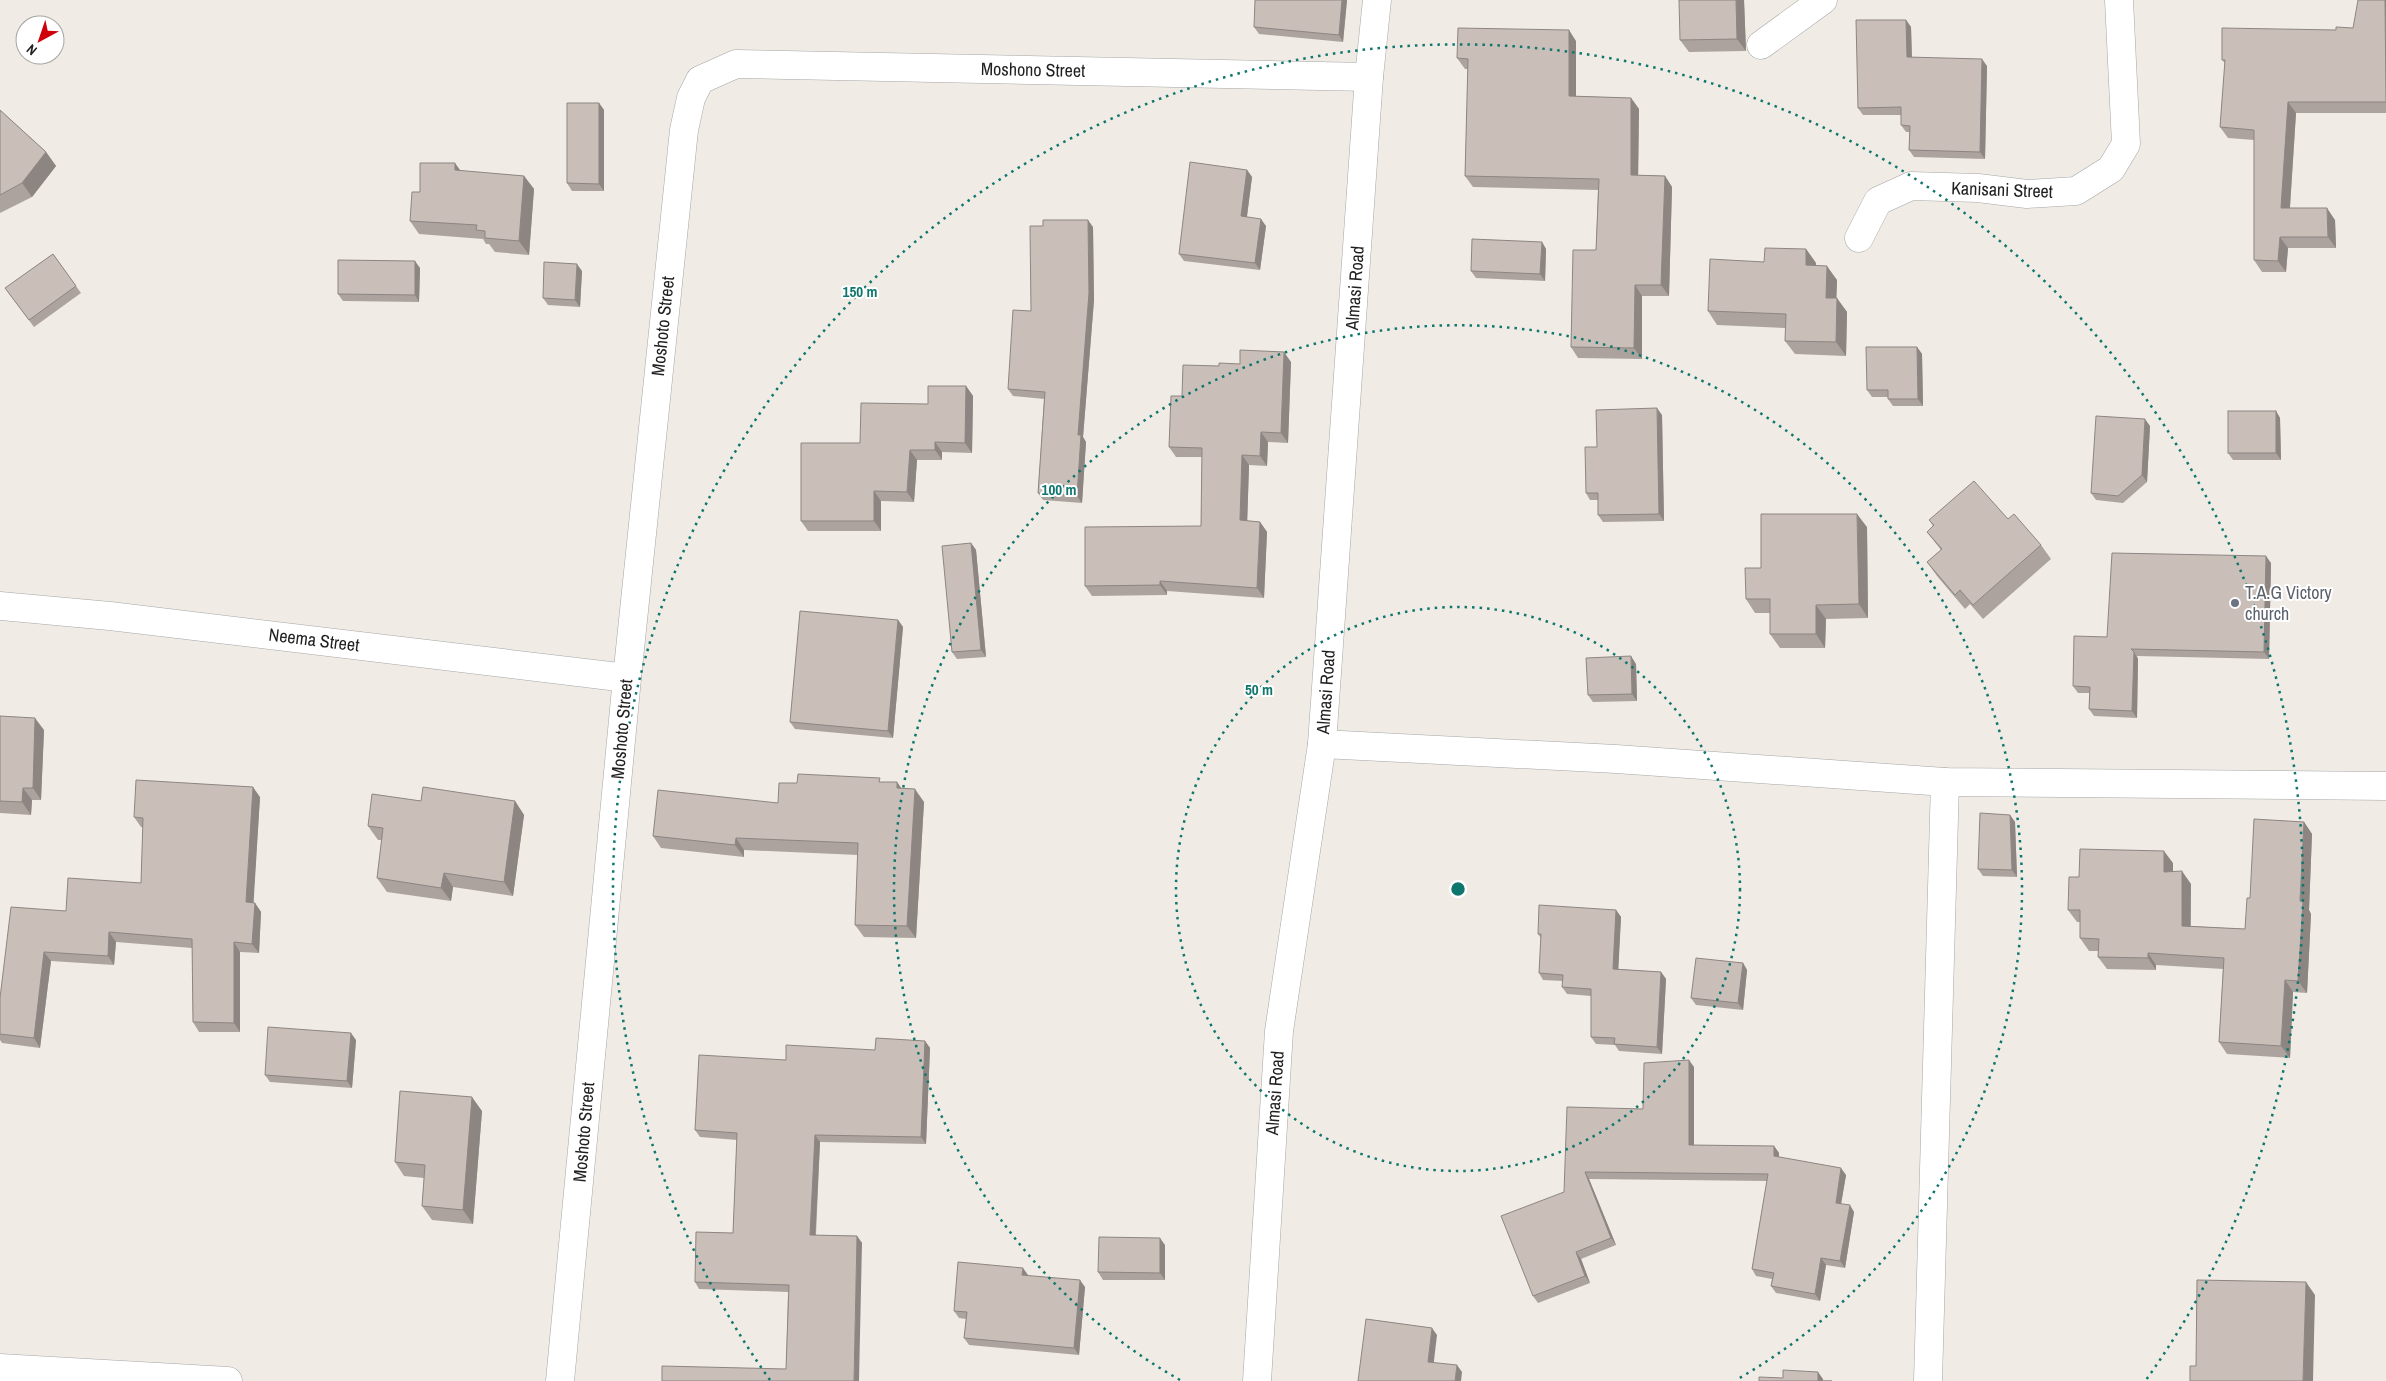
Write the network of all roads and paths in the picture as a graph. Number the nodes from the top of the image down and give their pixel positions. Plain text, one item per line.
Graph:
1 (1378, 0) edge
2 (1823, 0) edge
3 (2119, 0) edge
4 (1761, 45) dead end
5 (1369, 77) junction
6 (700, 80) joint
7 (1859, 238) dead end
8 (0, 606) edge
9 (627, 678) junction
10 (1322, 744) junction
11 (1945, 782) junction
12 (2386, 786) edge
13 (0, 1368) edge
14 (228, 1381) edge
15 (560, 1381) edge
16 (1257, 1381) edge
17 (1928, 1381) edge

1 - 5 street, Almasi Road
2 - 4 street
3 - 7 street, Kanisani Street
5 - 6 street, Moshono Street
5 - 10 street, Almasi Road
6 - 9 street, Moshoto Street
8 - 9 street, Neema Street
9 - 15 street, Moshoto Street
10 - 11 street
10 - 16 street, Almasi Road
11 - 12 street
11 - 17 street
13 - 14 street

